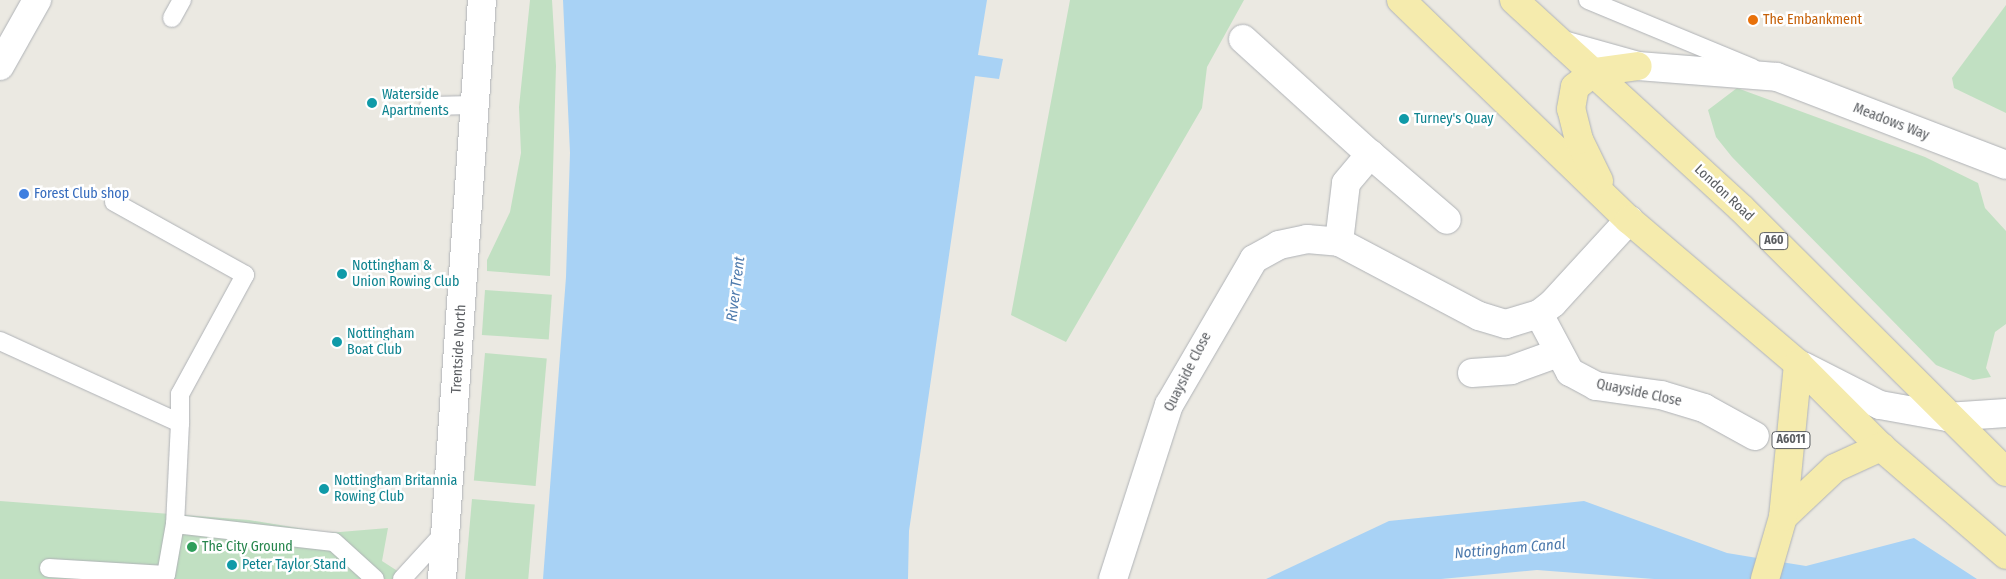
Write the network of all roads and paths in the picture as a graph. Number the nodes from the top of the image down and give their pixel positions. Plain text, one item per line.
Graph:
1 (37, 0) edge
2 (182, 0) edge
3 (482, 0) edge
4 (1401, 0) edge
5 (1514, 0) edge
6 (1588, 0) edge
7 (172, 18) dead end
8 (1243, 39) dead end
9 (1563, 45) junction
10 (0, 66) edge
11 (1638, 66) junction
12 (1594, 72) junction
13 (1777, 78) junction
14 (474, 105) junction
15 (429, 106) dead end
16 (1370, 154) junction
17 (2006, 165) edge
18 (1609, 201) junction
19 (114, 202) dead end
20 (1447, 220) dead end
21 (1629, 220) junction
22 (1339, 242) junction
23 (1539, 314) junction
24 (0, 342) edge
25 (1558, 353) junction
26 (1798, 364) junction
27 (1472, 373) dead end
28 (2006, 413) edge
29 (1947, 417) junction
30 (180, 423) junction
31 (1755, 436) dead end
32 (1881, 447) junction
33 (2006, 472) edge
34 (1783, 517) junction
35 (175, 524) junction
36 (446, 530) junction
37 (2006, 555) edge
38 (49, 568) dead end
39 (375, 579) edge
40 (402, 579) edge
41 (442, 579) edge
42 (1113, 579) edge
43 (1765, 579) edge

1 - 10 street
2 - 7 lane
3 - 14 street, Trentside North
4 - 18 main road
5 - 9 main road, London Road / A60
6 - 13 lane, Meadows Way
8 - 16 street
9 - 11 street, Meadows Way
9 - 12 main road, London Road / A60
11 - 12 main road
11 - 13 street, Meadows Way
12 - 18 main road
12 - 29 main road, London Road / A60
13 - 17 street, Meadows Way
14 - 15 lane
14 - 36 street, Trentside North
16 - 20 street
16 - 22 street
18 - 21 main road
19 - 30 lane
21 - 23 street, Quayside Close
21 - 26 main road
22 - 23 street, Quayside Close
22 - 42 street, Quayside Close
23 - 25 street, Quayside Close
24 - 30 lane
25 - 27 street
25 - 31 street, Quayside Close
26 - 29 street
26 - 32 main road
26 - 34 main road, A6011
28 - 29 street
29 - 33 main road, London Road / A60
30 - 35 lane
32 - 34 main road
32 - 37 main road
34 - 43 main road, A6011
35 - 38 lane
35 - 39 lane
36 - 40 lane
36 - 41 street, Trentside North

